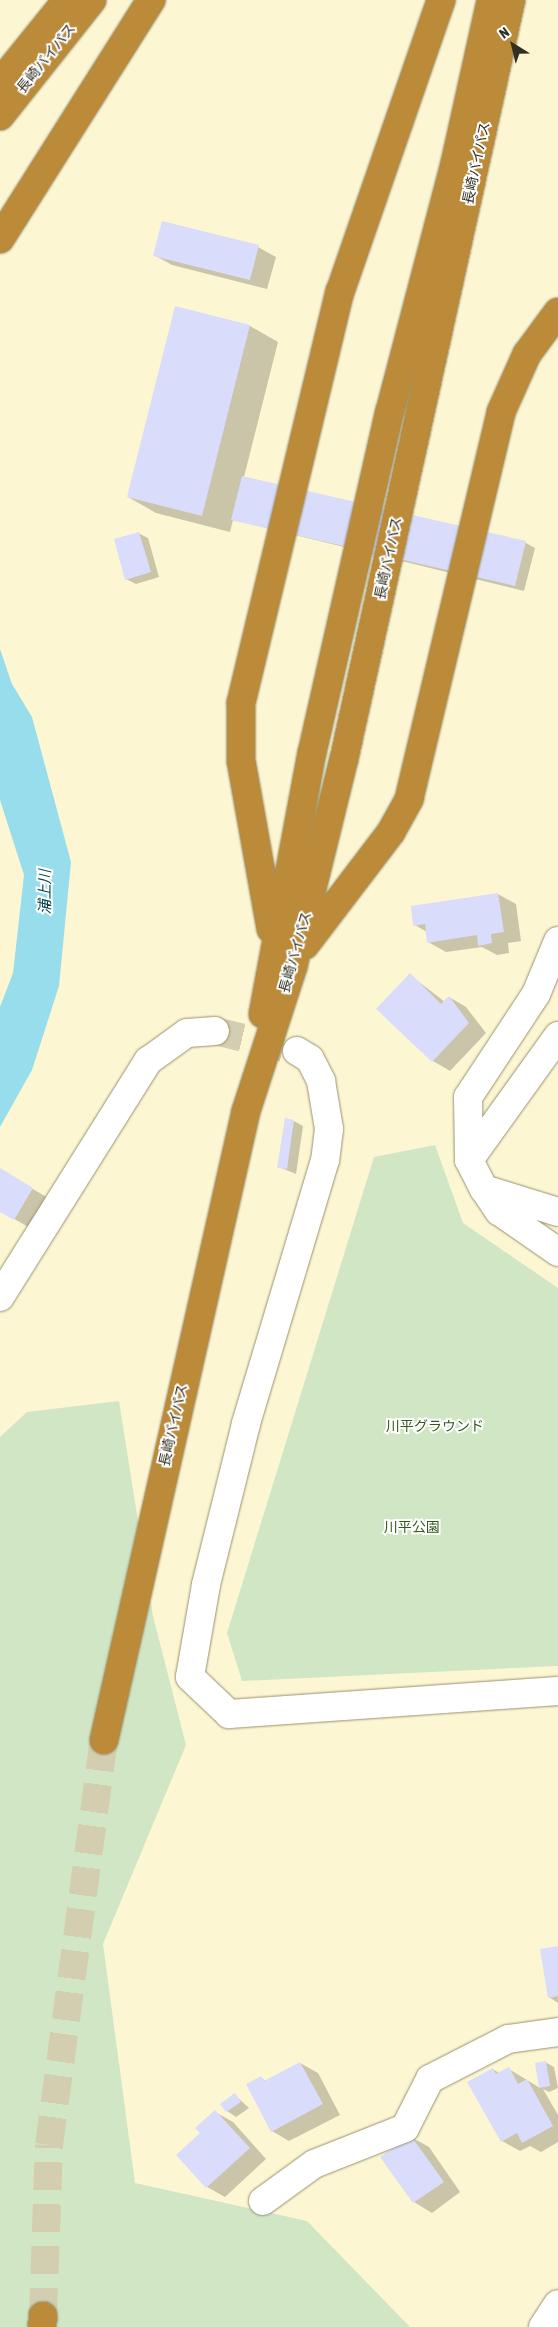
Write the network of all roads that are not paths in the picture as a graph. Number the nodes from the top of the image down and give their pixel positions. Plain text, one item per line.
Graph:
1 (67, 0) edge
2 (92, 0) edge
3 (152, 0) edge
4 (441, 0) edge
5 (491, 0) edge
6 (511, 0) edge
7 (0, 83) edge
8 (0, 116) edge
9 (0, 239) edge
10 (558, 312) edge
11 (558, 941) edge
12 (282, 963) junction
13 (215, 1030) tunnel mouth
14 (558, 1036) edge
15 (297, 1051) tunnel mouth
16 (469, 1160) junction
17 (484, 1190) junction
18 (558, 1212) edge
19 (558, 1252) edge
20 (0, 1296) edge
21 (558, 1691) edge
22 (104, 1740) tunnel mouth
23 (558, 2032) edge
24 (263, 2201) dead end
25 (558, 2304) edge
26 (543, 2327) edge

1 - 7 highway, 長崎バイパス
2 - 8 highway, 長崎バイパス
3 - 9 highway
4 - 12 highway
5 - 12 highway, 長崎バイパス
6 - 12 highway, 長崎バイパス
10 - 12 highway
11 - 16 street
12 - 22 highway, 長崎バイパス
13 - 20 street
14 - 16 street
15 - 21 street
16 - 17 street
17 - 18 street
17 - 19 street
23 - 24 street
25 - 26 street

